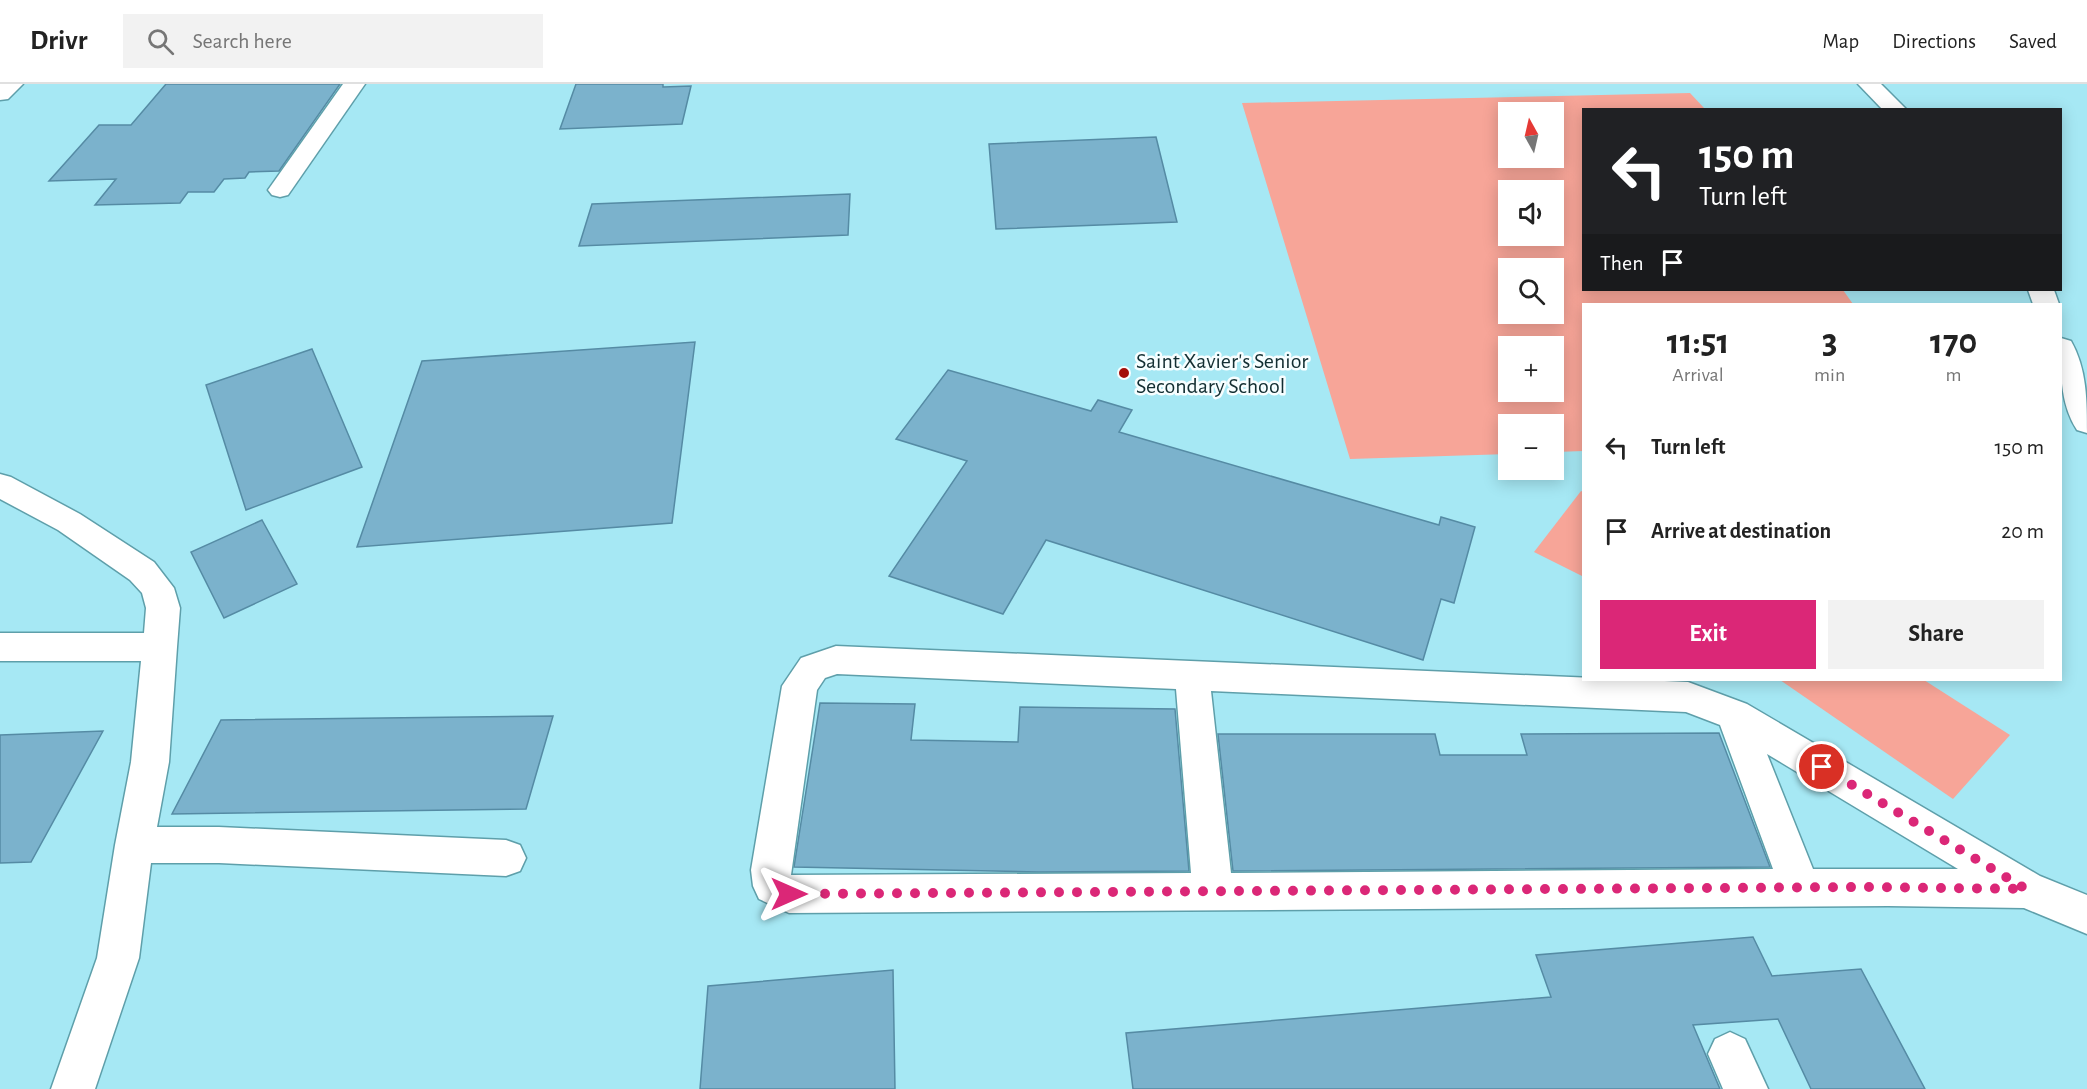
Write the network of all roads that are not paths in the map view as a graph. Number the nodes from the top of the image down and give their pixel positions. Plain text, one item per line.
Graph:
1 (12, 84) edge
2 (354, 84) edge
3 (1869, 84) edge
4 (0, 94) edge
5 (1894, 108) edge
6 (280, 190) dead end
7 (2062, 350) edge
8 (2087, 423) edge
9 (0, 485) edge
10 (0, 647) edge
11 (160, 647) junction
12 (1192, 675) junction
13 (1734, 715) junction
14 (134, 846) junction
15 (506, 858) dead end
16 (1800, 887) junction
17 (2026, 889) junction
18 (1213, 891) junction
19 (2087, 915) edge
20 (73, 1089) edge

1 - 4 street
2 - 6 street
3 - 5 street
7 - 8 street
9 - 11 street
10 - 11 street
11 - 14 street
12 - 13 street
12 - 18 street
12 - 18 street
13 - 16 street
13 - 17 street
14 - 15 street
14 - 20 street
16 - 17 street
16 - 18 street
17 - 19 street

